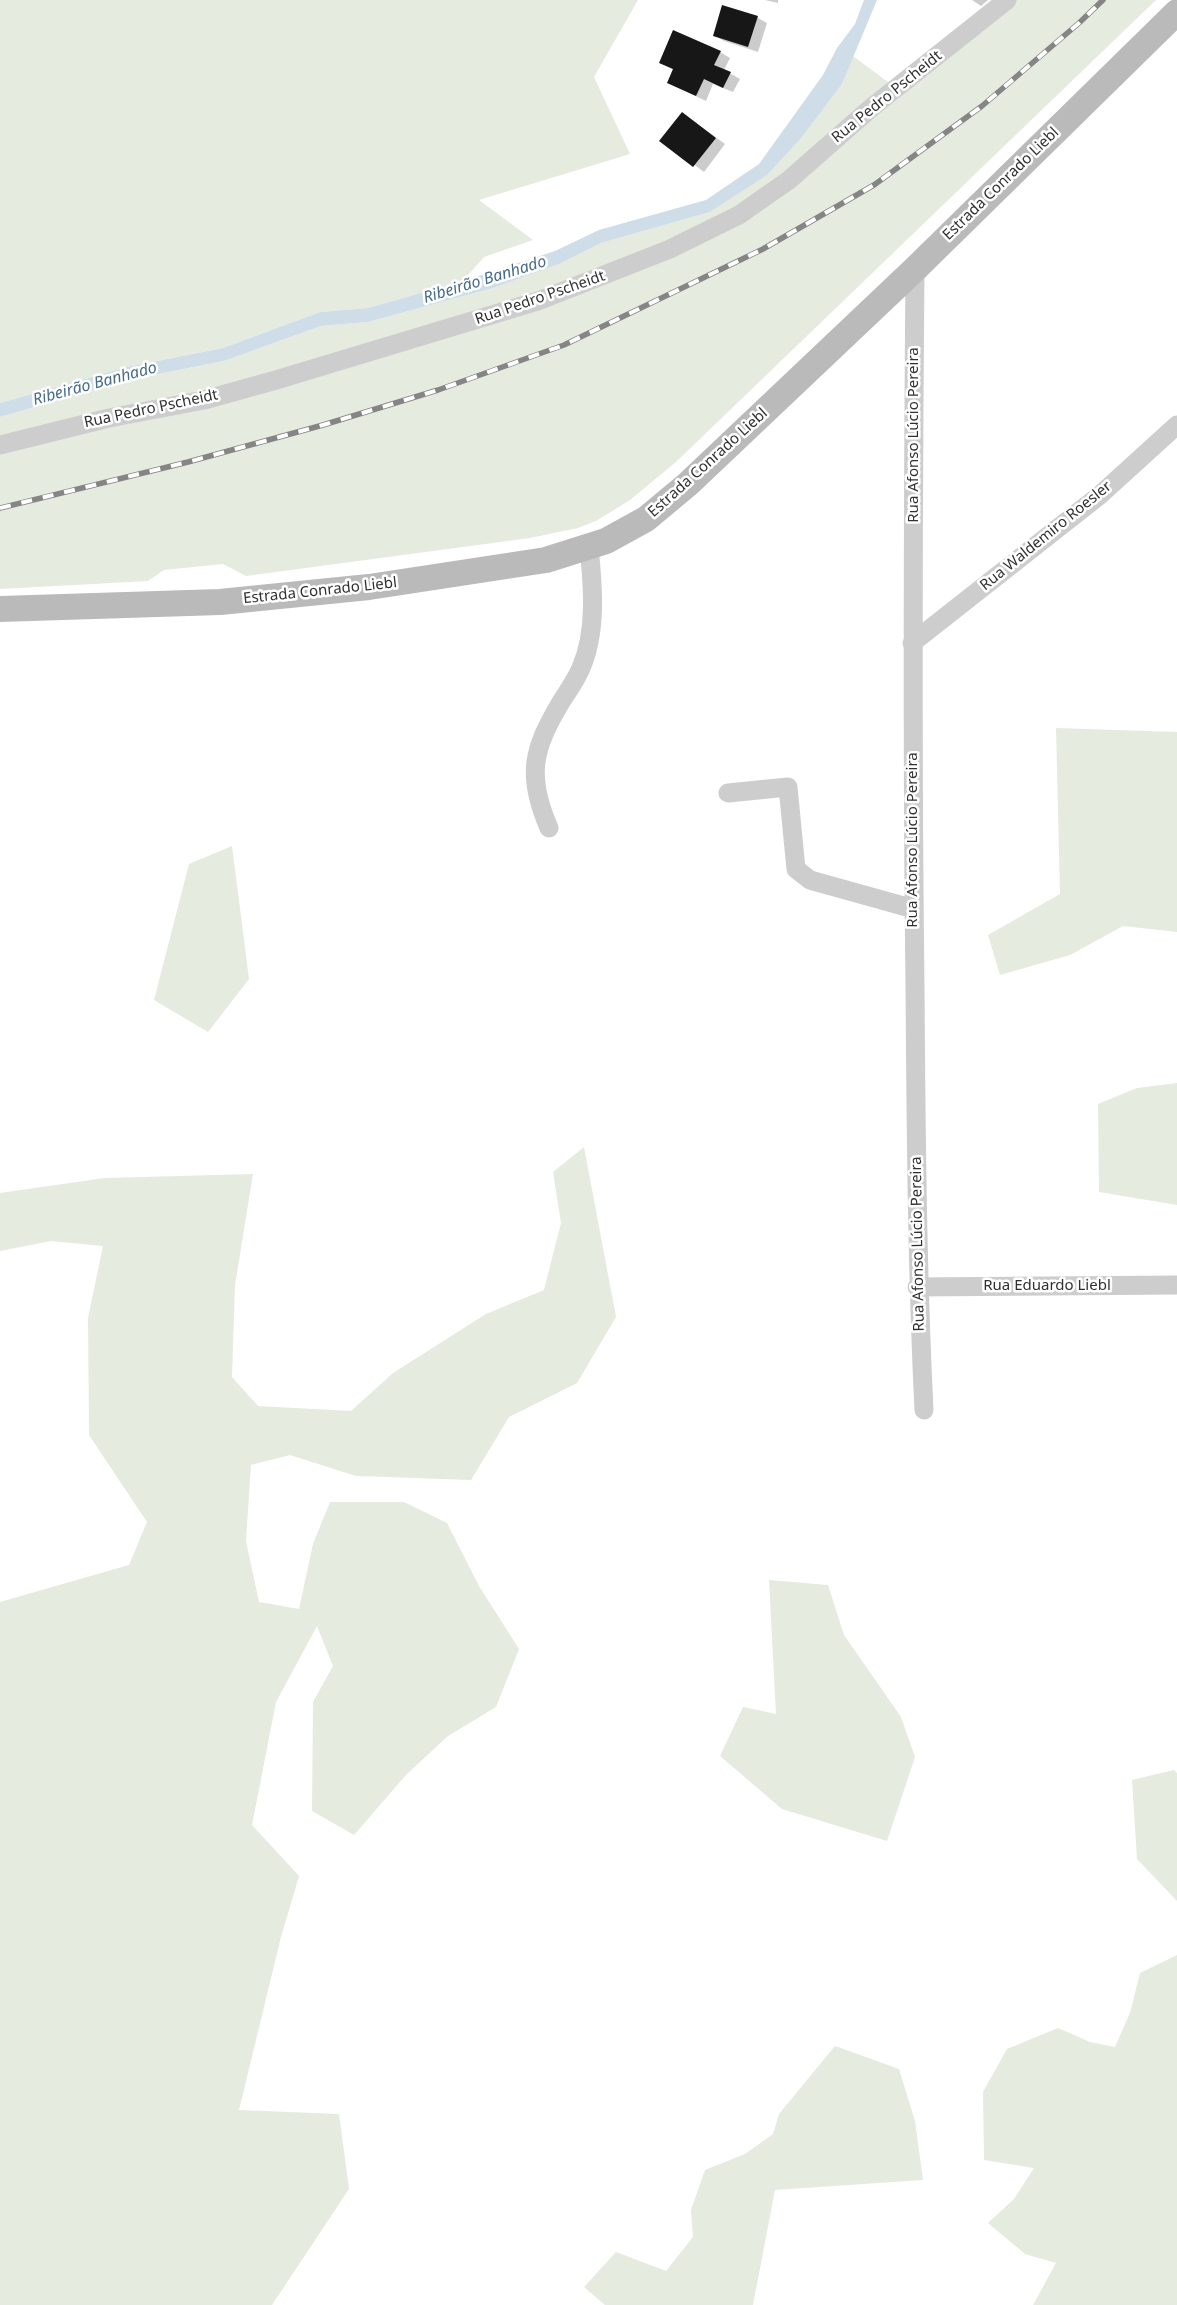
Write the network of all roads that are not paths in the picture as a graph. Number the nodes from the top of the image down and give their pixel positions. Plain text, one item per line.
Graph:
1 (1007, 0) edge
2 (1177, 12) edge
3 (915, 269) junction
4 (1177, 425) edge
5 (0, 445) edge
6 (589, 547) junction
7 (0, 609) edge
8 (912, 643) junction
9 (728, 793) dead end
10 (549, 828) dead end
11 (914, 909) junction
12 (1177, 1285) edge
13 (918, 1287) junction
14 (924, 1410) dead end

1 - 5 street, Rua Pedro Pscheidt
2 - 3 main road, Estrada Conrado Liebl
3 - 6 main road, Estrada Conrado Liebl
3 - 8 street, Rua Afonso Lúcio Pereira
4 - 8 street, Rua Waldemiro Roesler
6 - 7 main road, Estrada Conrado Liebl
6 - 10 street
8 - 11 street, Rua Afonso Lúcio Pereira
9 - 11 street
11 - 13 street, Rua Afonso Lúcio Pereira
12 - 13 street, Rua Eduardo Liebl
13 - 14 street, Rua Afonso Lúcio Pereira

